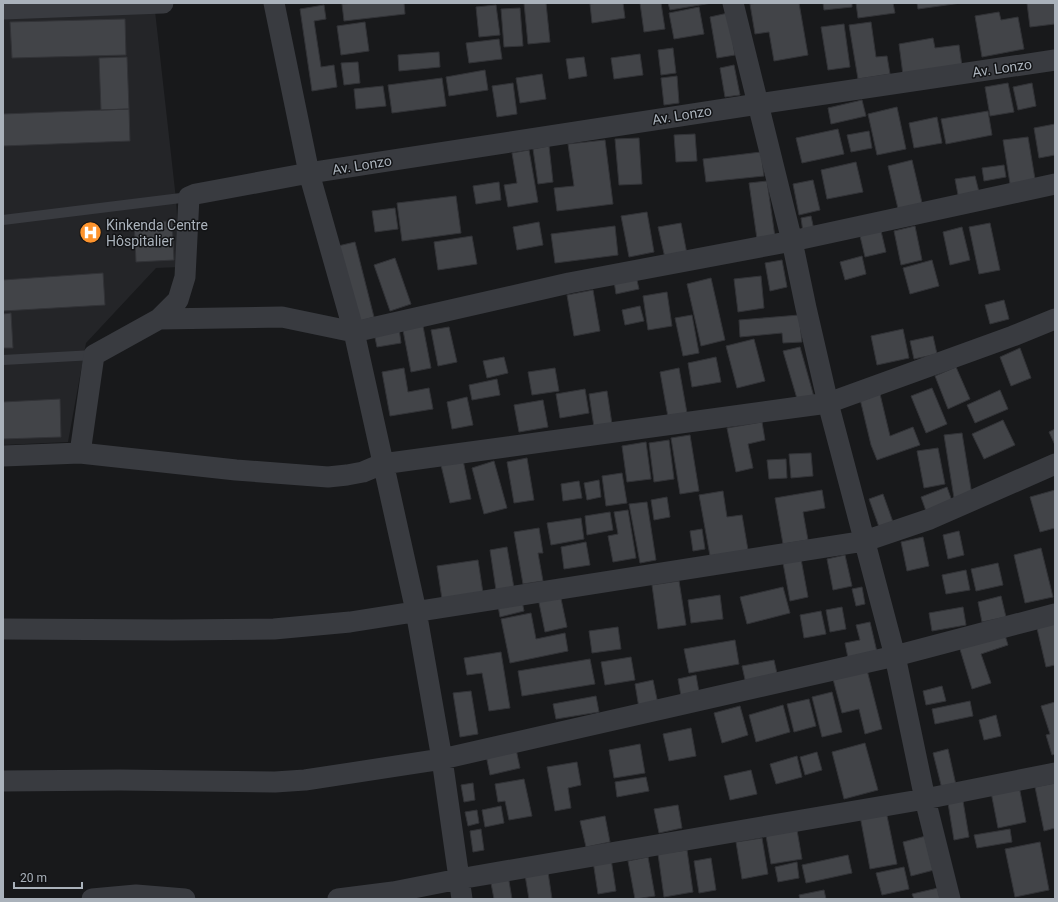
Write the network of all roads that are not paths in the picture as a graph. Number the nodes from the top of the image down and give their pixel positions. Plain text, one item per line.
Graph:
1 (163, 3) edge
2 (274, 3) edge
3 (733, 3) edge
4 (3, 9) edge
5 (1055, 60) edge
6 (758, 104) junction
7 (309, 173) junction
8 (1055, 184) edge
9 (188, 198) junction
10 (3, 220) edge
11 (792, 241) junction
12 (159, 319) junction
13 (1055, 319) edge
14 (354, 332) junction
15 (94, 355) junction
16 (3, 360) edge
17 (828, 403) junction
18 (80, 453) junction
19 (3, 456) edge
20 (382, 464) junction
21 (1055, 464) edge
22 (865, 541) junction
23 (416, 611) junction
24 (1055, 614) edge
25 (3, 629) edge
26 (895, 656) junction
27 (442, 759) junction
28 (1055, 773) edge
29 (3, 781) edge
30 (925, 799) junction
31 (459, 879) junction
32 (92, 899) edge
33 (185, 899) edge
34 (338, 899) edge
35 (462, 899) edge
36 (950, 899) edge

1 - 4 street
2 - 7 street
3 - 6 street
5 - 6 street, Av. Lonzo
6 - 7 street, Av. Lonzo
6 - 11 street
7 - 9 street, Av. Lonzo
7 - 14 street
8 - 11 street
9 - 10 lane
9 - 12 street
11 - 14 street
11 - 17 street
12 - 14 street
12 - 15 street
13 - 17 street
14 - 20 street
15 - 16 lane
15 - 18 street
17 - 20 street
17 - 22 street
18 - 19 street
18 - 20 street
20 - 23 street
21 - 22 street
22 - 23 street
22 - 26 street
23 - 25 street
23 - 27 street
24 - 26 street
26 - 27 street
26 - 30 street
27 - 29 street
27 - 31 street
28 - 30 street
30 - 31 street
30 - 36 street
31 - 34 street
31 - 35 street
32 - 33 street

